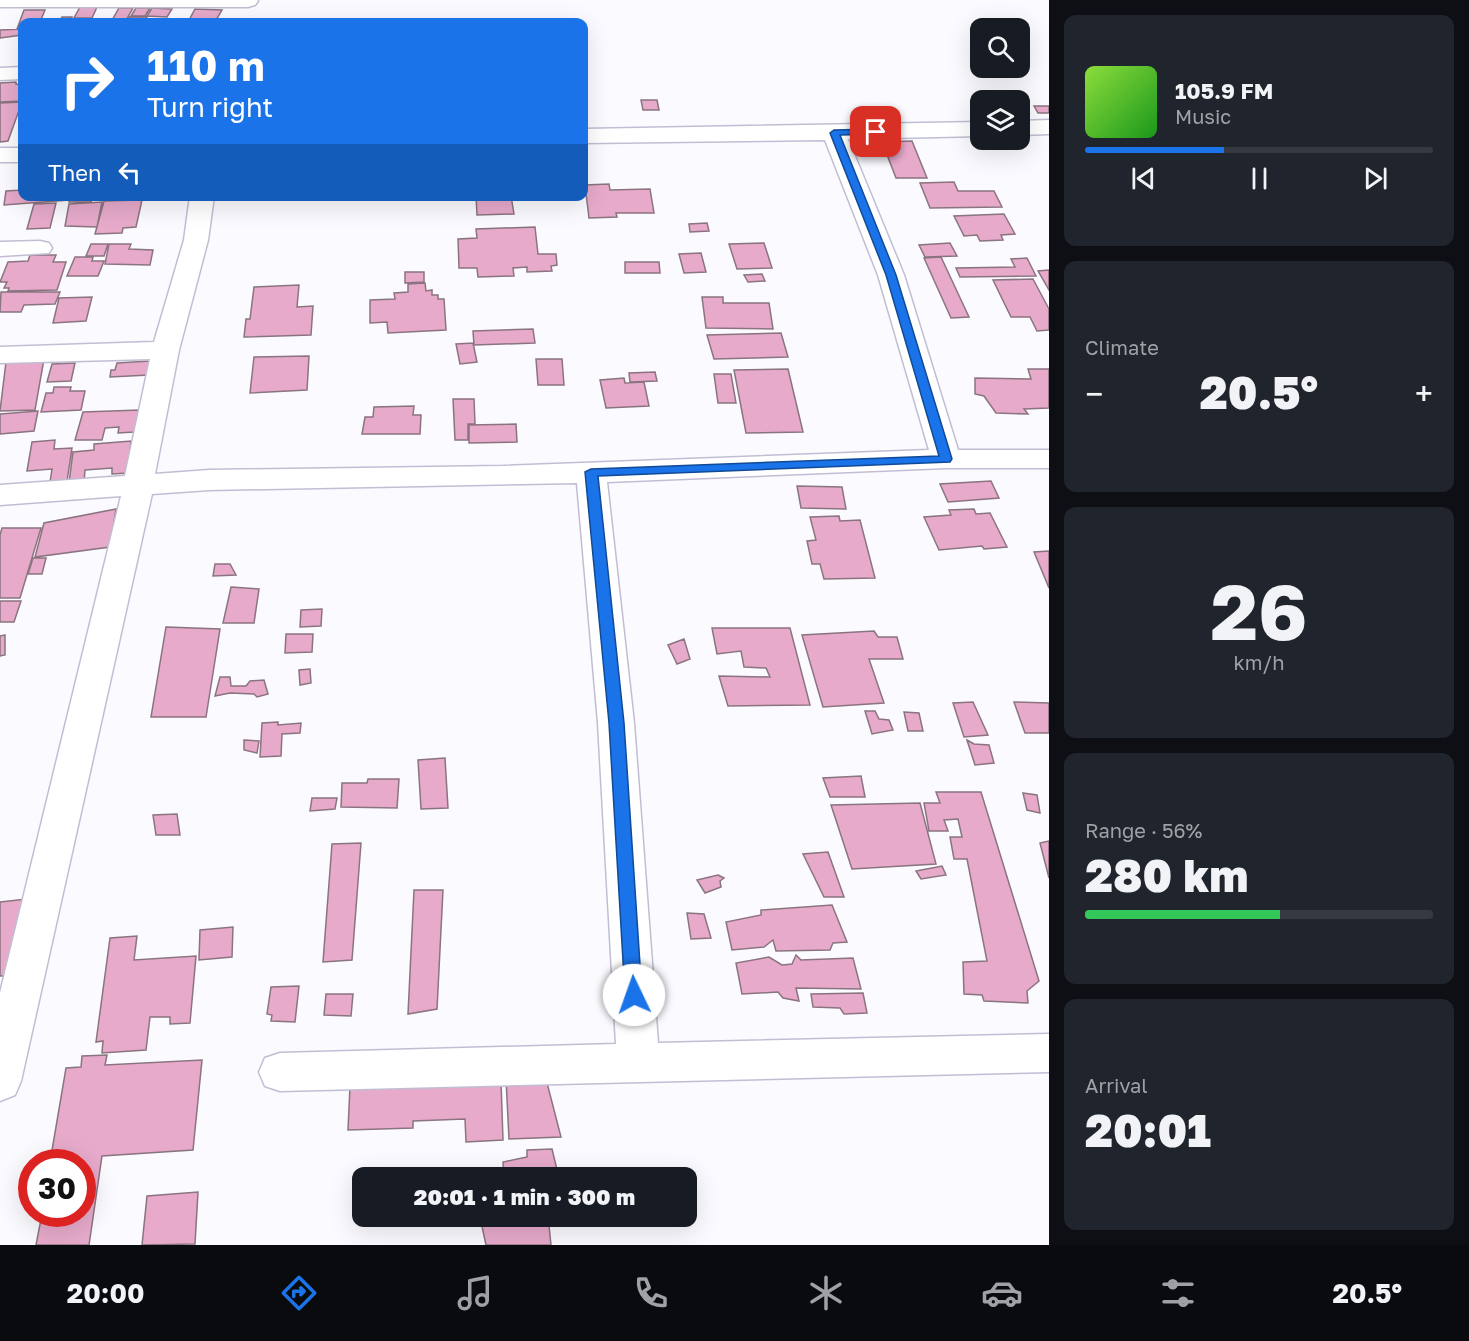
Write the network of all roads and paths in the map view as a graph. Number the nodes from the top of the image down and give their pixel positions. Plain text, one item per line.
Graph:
1 (0, 1) edge
2 (250, 5) edge
3 (0, 74) edge
4 (18, 74) edge
5 (1049, 127) edge
6 (1030, 128) edge
7 (970, 129) edge
8 (834, 133) junction
9 (588, 135) edge
10 (18, 155) edge
11 (0, 156) edge
12 (201, 201) edge
13 (40, 248) dead end
14 (0, 249) edge
15 (165, 350) junction
16 (0, 355) edge
17 (946, 459) junction
18 (1049, 459) edge
19 (591, 472) junction
20 (138, 487) junction
21 (0, 495) edge
22 (1049, 1053) edge
23 (638, 1063) junction
24 (280, 1072) dead end
25 (0, 1081) edge

1 - 2 street
3 - 4 street
5 - 6 street
7 - 8 street
8 - 9 street
8 - 17 street
10 - 11 street
12 - 15 street
13 - 14 street
15 - 16 street
15 - 20 street
17 - 18 street
17 - 19 street
19 - 20 street
19 - 23 street
20 - 21 street
20 - 25 street
22 - 23 street
23 - 24 street

